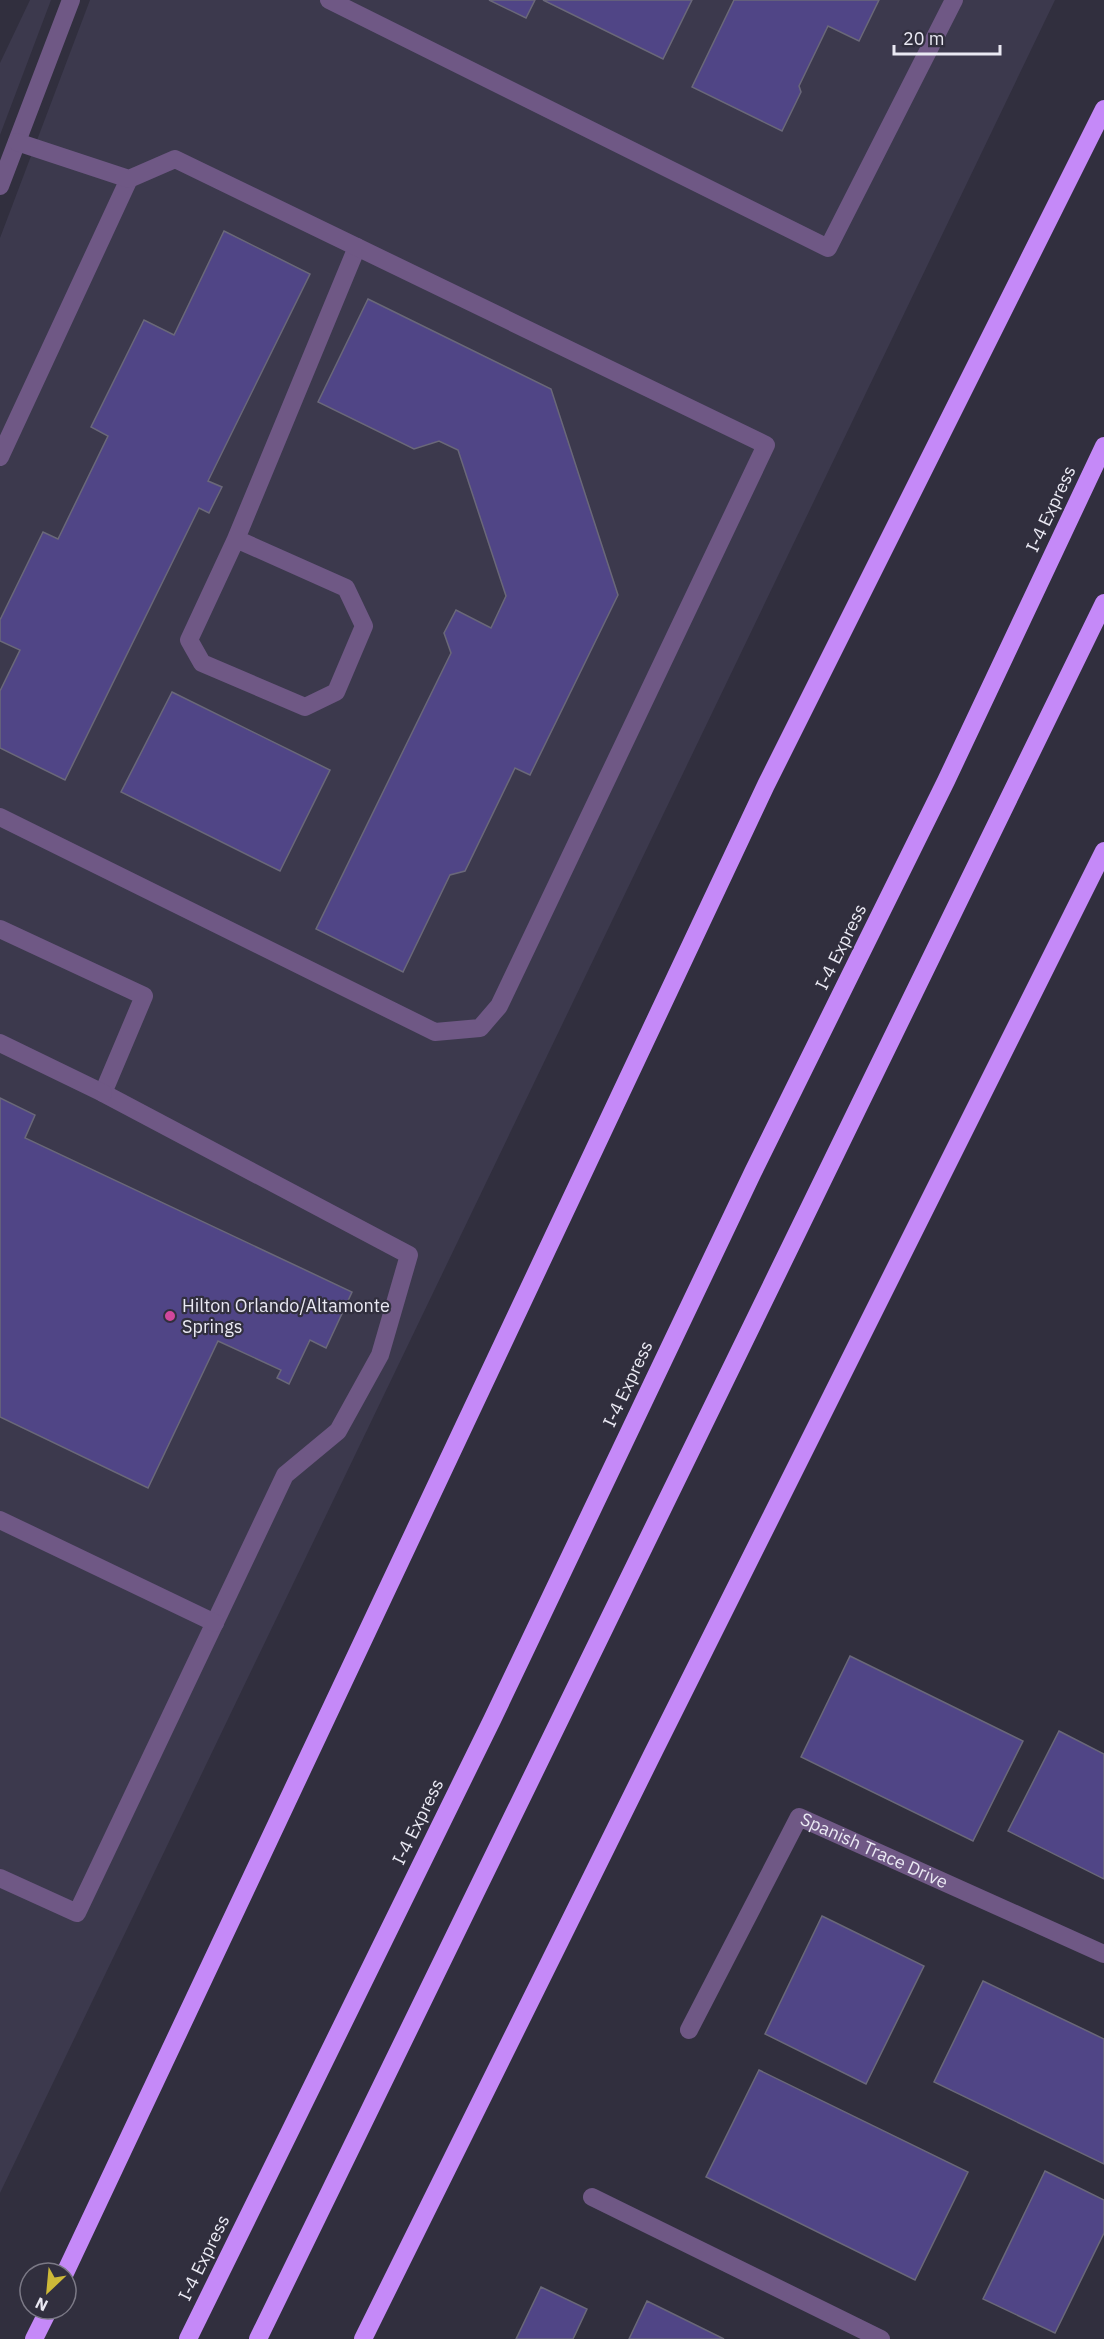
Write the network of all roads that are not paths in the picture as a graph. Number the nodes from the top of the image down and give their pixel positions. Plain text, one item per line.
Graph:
1 (71, 0) edge
2 (328, 0) edge
3 (954, 0) edge
4 (1104, 109) edge
5 (17, 142) junction
6 (129, 179) junction
7 (0, 186) edge
8 (357, 247) junction
9 (1104, 446) edge
10 (0, 457) edge
11 (236, 539) junction
12 (1104, 603) edge
13 (0, 817) edge
14 (1104, 851) edge
15 (0, 929) edge
16 (0, 1043) edge
17 (103, 1093) junction
18 (0, 1520) edge
19 (215, 1623) junction
20 (0, 1878) edge
21 (1104, 1954) edge
22 (689, 2030) dead end
23 (592, 2197) dead end
24 (71, 2261) edge
25 (42, 2321) edge
26 (34, 2339) edge
27 (188, 2339) edge
28 (258, 2339) edge
29 (363, 2339) edge
30 (881, 2339) edge

1 - 5 street
2 - 3 street
4 - 24 highway
5 - 6 street
5 - 7 street
6 - 8 street
6 - 10 street
8 - 11 street
8 - 13 street
9 - 27 highway, I-4 Express
11 - 11 street
12 - 28 highway
14 - 29 highway
15 - 17 street
16 - 17 street
17 - 19 street
18 - 19 street
19 - 20 street
21 - 22 street, Spanish Trace Drive
23 - 30 street
25 - 26 highway

